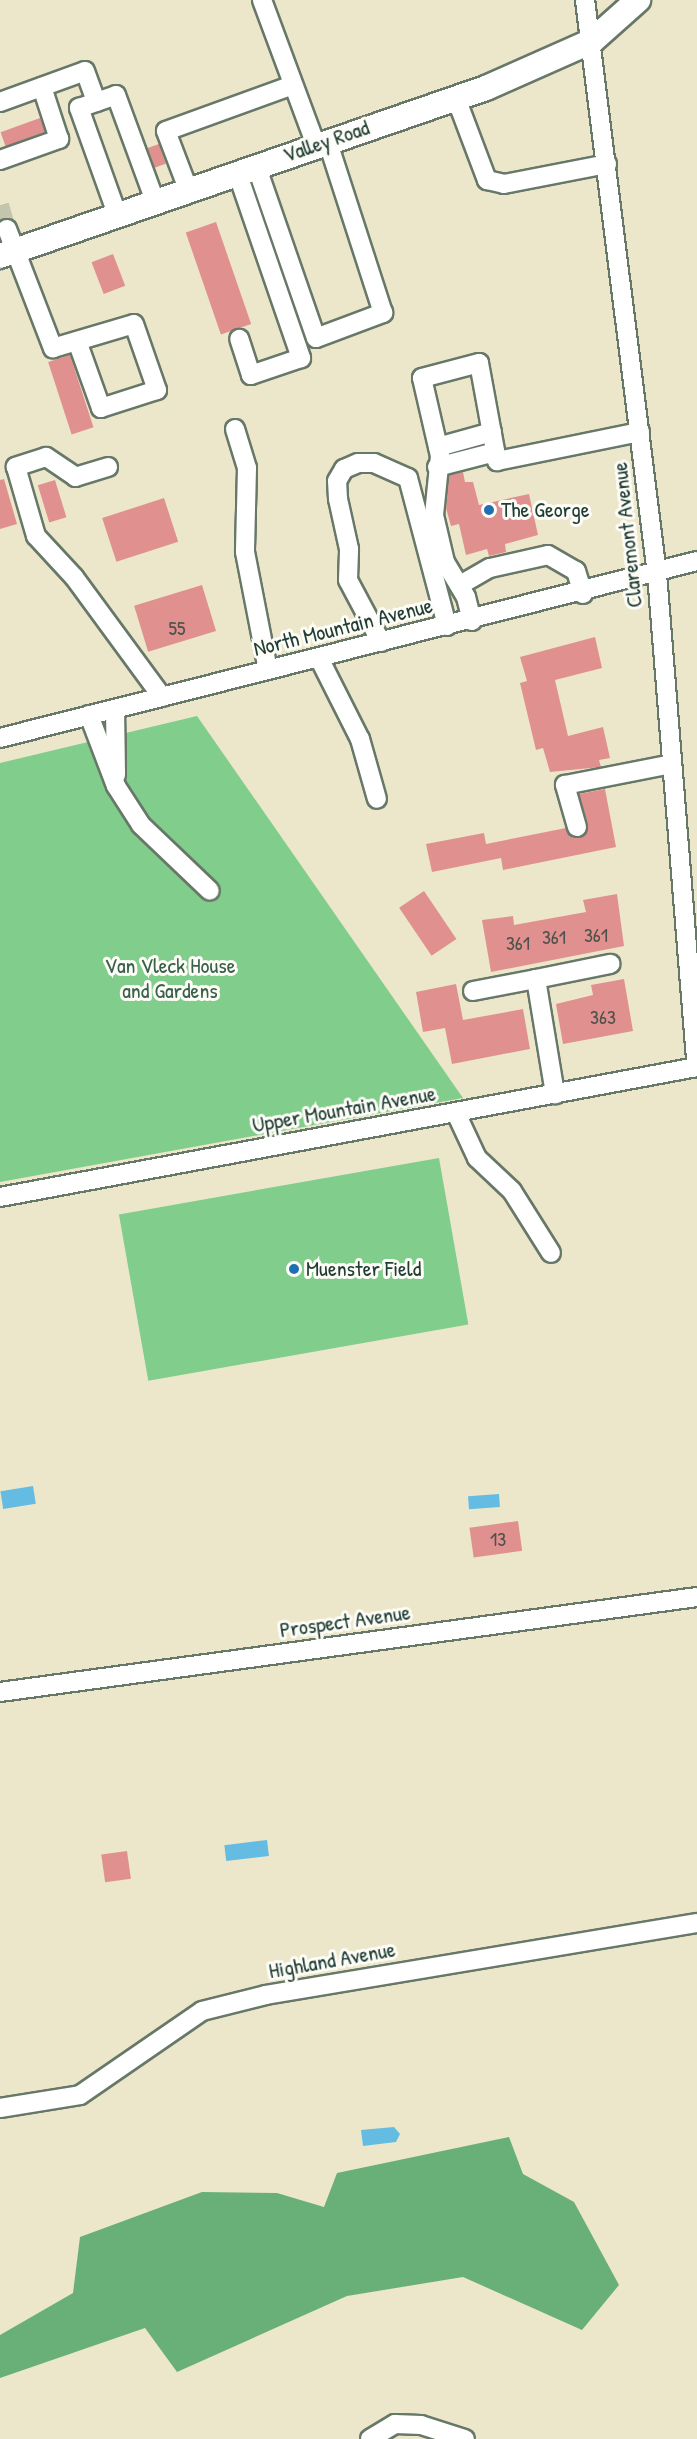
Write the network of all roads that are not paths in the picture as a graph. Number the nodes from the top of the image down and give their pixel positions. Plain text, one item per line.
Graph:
1 (262, 0) edge
2 (585, 0) edge
3 (638, 0) edge
4 (592, 41) junction
5 (293, 85) junction
6 (42, 87) junction
7 (456, 98) junction
8 (0, 102) edge
9 (96, 102) junction
10 (322, 143) junction
11 (0, 160) edge
12 (607, 164) junction
13 (247, 169) junction
14 (188, 189) junction
15 (155, 201) junction
16 (117, 214) junction
17 (7, 245) edge
18 (239, 339) dead end
19 (77, 341) junction
20 (235, 429) dead end
21 (492, 432) junction
22 (640, 432) junction
23 (438, 447) junction
24 (495, 452) junction
25 (108, 467) dead end
26 (437, 467) junction
27 (697, 561) edge
28 (657, 574) junction
29 (460, 585) junction
30 (583, 594) junction
31 (472, 621) junction
32 (447, 626) junction
33 (381, 642) junction
34 (319, 658) junction
35 (268, 670) junction
36 (162, 697) junction
37 (115, 709) junction
38 (89, 715) junction
39 (0, 738) edge
40 (672, 764) junction
41 (116, 786) junction
42 (377, 799) dead end
43 (577, 827) dead end
44 (210, 891) dead end
45 (610, 964) dead end
46 (537, 979) junction
47 (473, 992) dead end
48 (697, 1067) edge
49 (555, 1094) junction
50 (456, 1113) junction
51 (0, 1197) edge
52 (551, 1253) dead end
53 (697, 1597) edge
54 (0, 1692) edge
55 (697, 1923) edge
56 (0, 2108) edge
57 (370, 2439) edge
58 (465, 2439) edge

1 - 5 street
2 - 4 street, Claremont Avenue
3 - 4 main road, Valley Road
4 - 7 main road, Valley Road
4 - 12 street, Claremont Avenue
5 - 10 street
5 - 14 street
6 - 8 street
6 - 9 street
6 - 11 street
7 - 10 main road, Valley Road
7 - 12 street
9 - 15 street
9 - 16 street
10 - 13 main road, Valley Road
10 - 13 street
12 - 22 street, Claremont Avenue
13 - 14 main road, Valley Road
13 - 18 street
14 - 15 main road, Valley Road
15 - 16 main road, Valley Road
16 - 17 main road, Valley Road
17 - 19 street
19 - 19 street
20 - 35 street
21 - 23 street
21 - 23 street
21 - 24 street
22 - 24 street
22 - 28 street, Claremont Avenue
23 - 26 street
24 - 26 street
25 - 36 street
26 - 29 street
27 - 28 street, North Mountain Avenue
28 - 30 street, North Mountain Avenue
28 - 40 street, Claremont Avenue
29 - 30 street
29 - 31 street
30 - 31 street, North Mountain Avenue
31 - 32 street, North Mountain Avenue
32 - 33 street, North Mountain Avenue
32 - 33 street
33 - 34 street, North Mountain Avenue
34 - 35 street, North Mountain Avenue
34 - 42 street
35 - 36 street, North Mountain Avenue
36 - 37 street, North Mountain Avenue
37 - 38 street, North Mountain Avenue
37 - 41 street
38 - 39 street, North Mountain Avenue
38 - 41 street
40 - 43 street
40 - 48 street, Claremont Avenue
41 - 44 street
45 - 46 street
46 - 47 street
46 - 49 street
48 - 49 street, Upper Mountain Avenue
49 - 50 street, Upper Mountain Avenue
50 - 51 street, Upper Mountain Avenue
50 - 52 street
53 - 54 street, Prospect Avenue
55 - 56 street, Highland Avenue
57 - 58 street

